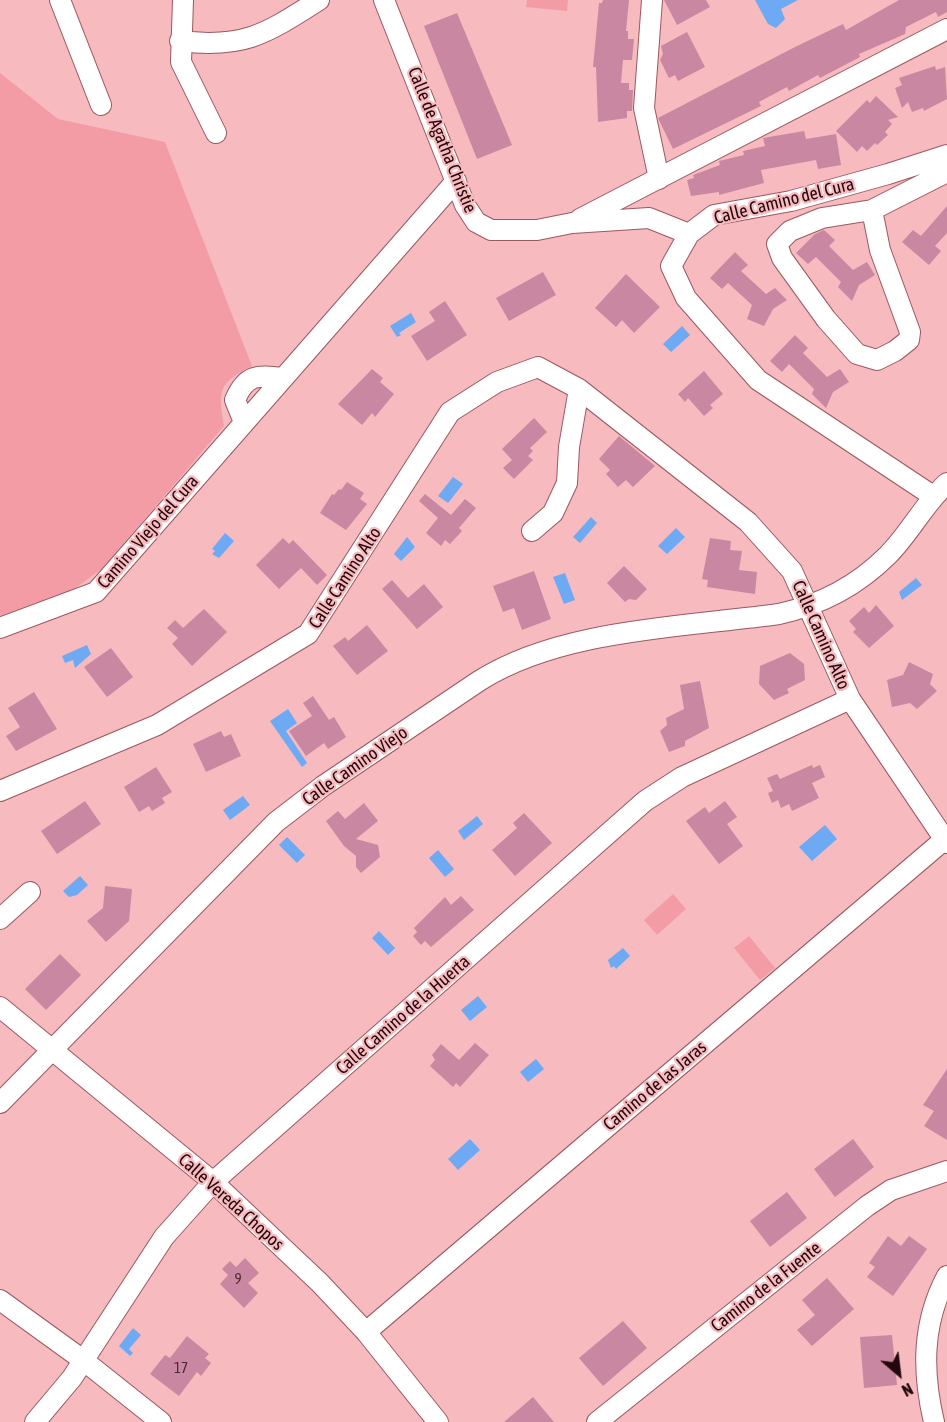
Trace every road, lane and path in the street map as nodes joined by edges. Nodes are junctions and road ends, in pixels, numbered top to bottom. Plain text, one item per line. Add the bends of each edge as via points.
1 (60, 0) edge
2 (183, 0) edge
3 (319, 0) edge
4 (384, 0) edge
5 (652, 0) edge
6 (947, 29) edge
7 (180, 41) junction
8 (101, 105) dead end
9 (216, 133) dead end
10 (947, 154) edge
11 (947, 172) edge
12 (658, 179) junction
13 (456, 181) junction
14 (872, 210) junction
15 (572, 223) junction
16 (689, 234) junction
17 (283, 378) junction
18 (579, 389) junction
19 (244, 422) junction
20 (940, 489) edge
21 (532, 531) dead end
22 (809, 607) junction
23 (0, 628) edge
24 (850, 699) junction
25 (0, 791) edge
26 (946, 842) edge
27 (30, 892) dead end
28 (0, 919) edge
29 (0, 1007) edge
30 (52, 1049) junction
31 (0, 1103) edge
32 (947, 1171) edge
33 (213, 1182) junction
34 (947, 1276) edge
35 (0, 1300) edge
36 (366, 1332) junction
37 (83, 1360) junction
38 (35, 1422) edge
39 (160, 1422) edge
40 (438, 1422) edge
41 (597, 1422) edge
42 (934, 1422) edge

1 - 8 street
2 - 7 street
3 - 7 street via 268,33 233,43
4 - 13 street, Calle de Agatha Christie
5 - 12 street via 644,108
6 - 12 street, Calle de Agatha Christie
7 - 9 street via 181,62
10 - 16 street, Calle Camino del Cura via 791,201 714,215
11 - 14 street
12 - 15 street, Calle de Agatha Christie
13 - 15 street, Calle de Agatha Christie via 476,222 492,230 537,230
13 - 17 street, Camino Viejo del Cura
14 - 14 street via 822,218 790,231 777,244 782,258 826,319 857,354 877,360 895,351 909,339 910,332 880,250
15 - 16 street, Calle de Agatha Christie via 649,218
16 - 20 street, Calle Camino del Cura via 671,266 681,288 758,380
17 - 19 street, Camino Viejo del Cura
17 - 19 street via 259,375 242,384 235,400
18 - 21 street via 567,483 553,513
18 - 22 street, Calle Camino Alto via 748,522 792,571
18 - 25 street, Calle Camino Alto via 538,367 497,382 450,412 308,634 157,725
19 - 23 street, Camino Viejo del Cura via 96,592
20 - 22 street, Calle Camino Viejo via 889,554 842,590
22 - 24 street, Calle Camino Alto
22 - 30 street, Calle Camino Viejo via 564,644 502,667 323,786 276,822
24 - 26 street, Calle Camino Alto
24 - 33 street, Calle Camino de la Huerta via 682,777 645,801
26 - 36 street, Camino de las Jaras
27 - 28 street
29 - 30 street, Calle Vereda Chopos
30 - 31 street, Calle Camino Viejo
30 - 33 street, Calle Vereda Chopos
32 - 41 street, Camino de la Fuente via 891,1190 867,1206
33 - 36 street, Calle Vereda Chopos
33 - 37 street, Calle Camino de la Huerta via 164,1237
34 - 42 street via 931,1312 925,1344 926,1380
35 - 37 street
36 - 40 street, Calle Vereda Chopos
37 - 38 street, Calle Camino de la Huerta
37 - 39 street

